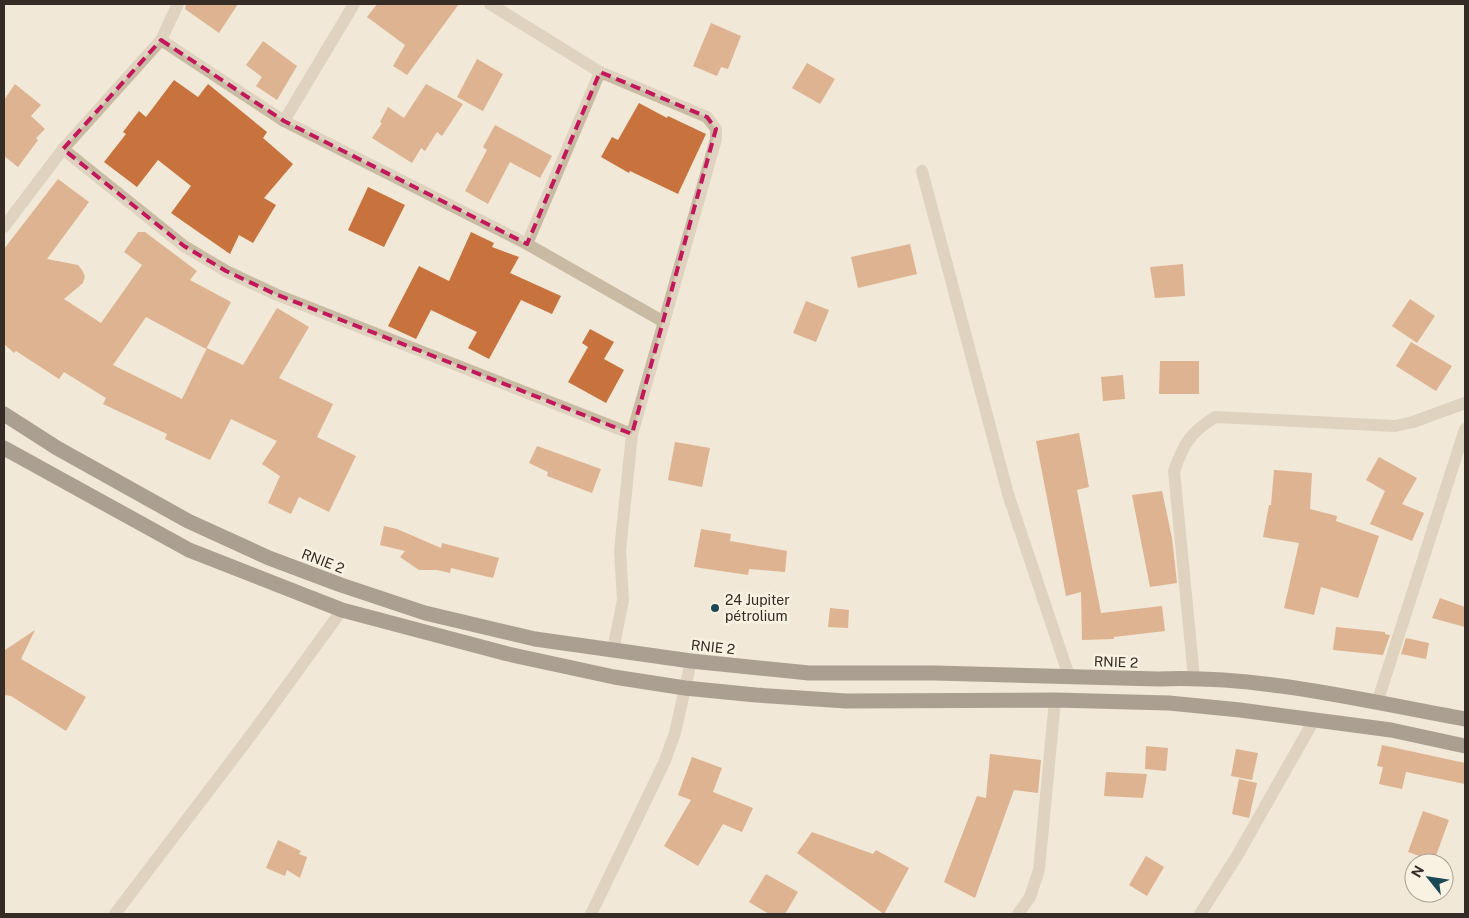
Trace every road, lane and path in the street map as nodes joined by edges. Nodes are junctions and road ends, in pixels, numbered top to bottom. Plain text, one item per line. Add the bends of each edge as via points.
1 (178, 4) edge
2 (354, 4) edge
3 (490, 4) edge
4 (161, 40) junction
5 (600, 72) junction
6 (284, 121) junction
7 (63, 149) junction
8 (922, 171) dead end
9 (4, 227) edge
10 (528, 244) junction
11 (664, 322) junction
12 (1465, 403) edge
13 (4, 414) edge
14 (1465, 429) edge
15 (632, 434) junction
16 (4, 448) edge
17 (342, 610) junction
18 (614, 650) junction
19 (691, 661) junction
20 (1069, 676) junction
21 (1194, 678) junction
22 (685, 688) junction
23 (1055, 700) junction
24 (1377, 703) junction
25 (1465, 719) edge
26 (1314, 720) junction
27 (1465, 746) edge
28 (115, 914) edge
29 (591, 914) edge
30 (1018, 914) edge
31 (1200, 914) edge

1 - 4 street
2 - 6 street
3 - 5 street
4 - 6 street
4 - 7 street
5 - 10 street
5 - 11 street via 707,117 716,129 716,139
6 - 10 street
7 - 9 street
7 - 15 street via 184,246 226,271 275,294
8 - 20 street via 1008,494
10 - 11 street
11 - 15 street
12 - 21 street via 1395,426 1215,417 1196,429 1181,452 1174,471
13 - 18 highway, RNIE 2 / RNIE 2 via 57,448 188,521 269,558 425,613 535,639
14 - 24 street
15 - 18 street via 620,551 623,600
16 - 17 highway via 189,550
17 - 22 highway via 508,654 614,677
17 - 28 street
18 - 19 highway, RNIE 2 / RNIE 2
19 - 20 highway, RNIE 2 / RNIE 2 via 809,673
19 - 22 street
20 - 21 highway, RNIE 2 / RNIE 2
21 - 24 highway, RNIE 2 / RNIE 2 via 1290,687
22 - 23 highway via 846,701
22 - 29 street via 675,733 664,763
23 - 26 highway via 1169,703
23 - 30 street via 1039,870 1030,897
24 - 25 highway, RNIE 2 / RNIE 2
26 - 27 highway via 1391,730
26 - 31 street via 1237,856

